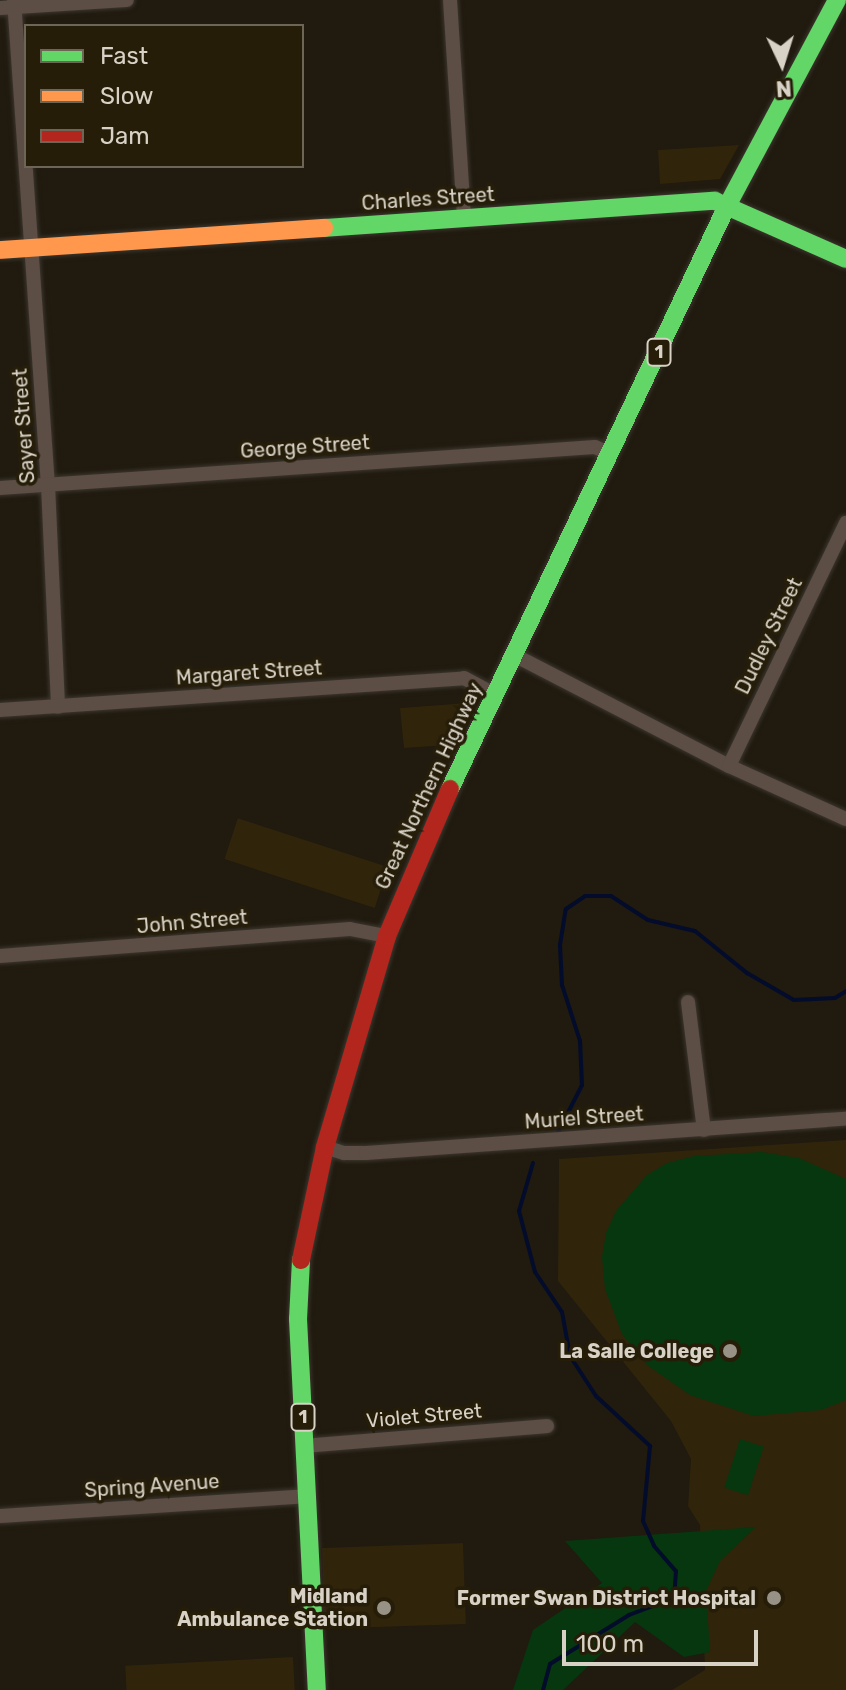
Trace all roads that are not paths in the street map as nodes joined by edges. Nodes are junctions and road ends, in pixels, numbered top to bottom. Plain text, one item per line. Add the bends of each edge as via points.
1 (127, 0) edge
2 (450, 0) edge
3 (833, 4) edge
4 (9, 5) edge
5 (727, 206) junction
6 (464, 219) junction
7 (31, 248) junction
8 (0, 250) edge
9 (846, 259) edge
10 (611, 454) junction
11 (48, 485) junction
12 (0, 488) edge
13 (846, 523) edge
14 (840, 549) edge
15 (514, 655) junction
16 (496, 695) junction
17 (58, 707) junction
18 (0, 710) edge
19 (729, 766) junction
20 (846, 819) edge
21 (387, 936) junction
22 (0, 956) edge
23 (688, 1002) dead end
24 (846, 1119) edge
25 (704, 1130) junction
26 (325, 1147) junction
27 (547, 1426) dead end
28 (304, 1446) junction
29 (306, 1496) junction
30 (0, 1516) edge
31 (317, 1690) edge

1 - 4 street
2 - 6 street
3 - 5 main road, Great Northern Highway / 1
4 - 7 street, Sayer Street
5 - 6 main road, Charles Street via 715,201
5 - 9 main road, Charles Street
5 - 10 main road, Great Northern Highway / 1
6 - 7 main road, Charles Street
7 - 8 main road, Charles Street
7 - 11 street, Sayer Street
10 - 11 street, George Street via 595,447
10 - 15 main road, Great Northern Highway / 1
11 - 12 street, George Street
11 - 17 street, Sayer Street
13 - 14 street, Dudley Street
14 - 19 street, Dudley Street
15 - 16 main road, Great Northern Highway / 1
15 - 19 street
16 - 17 street, Margaret Street via 464,678
16 - 21 main road, Great Northern Highway / 1 via 406,881
17 - 18 street, Margaret Street
19 - 20 street
21 - 22 street, John Street via 350,929
21 - 26 main road, Great Northern Highway / 1
23 - 25 street
24 - 25 street, Muriel Street
25 - 26 street, Muriel Street via 366,1153
26 - 28 main road, Great Northern Highway / 1 via 301,1260
27 - 28 street, Violet Street
28 - 29 main road, Great Northern Highway / 1
29 - 30 street, Spring Avenue
29 - 31 main road, Great Northern Highway / 1

